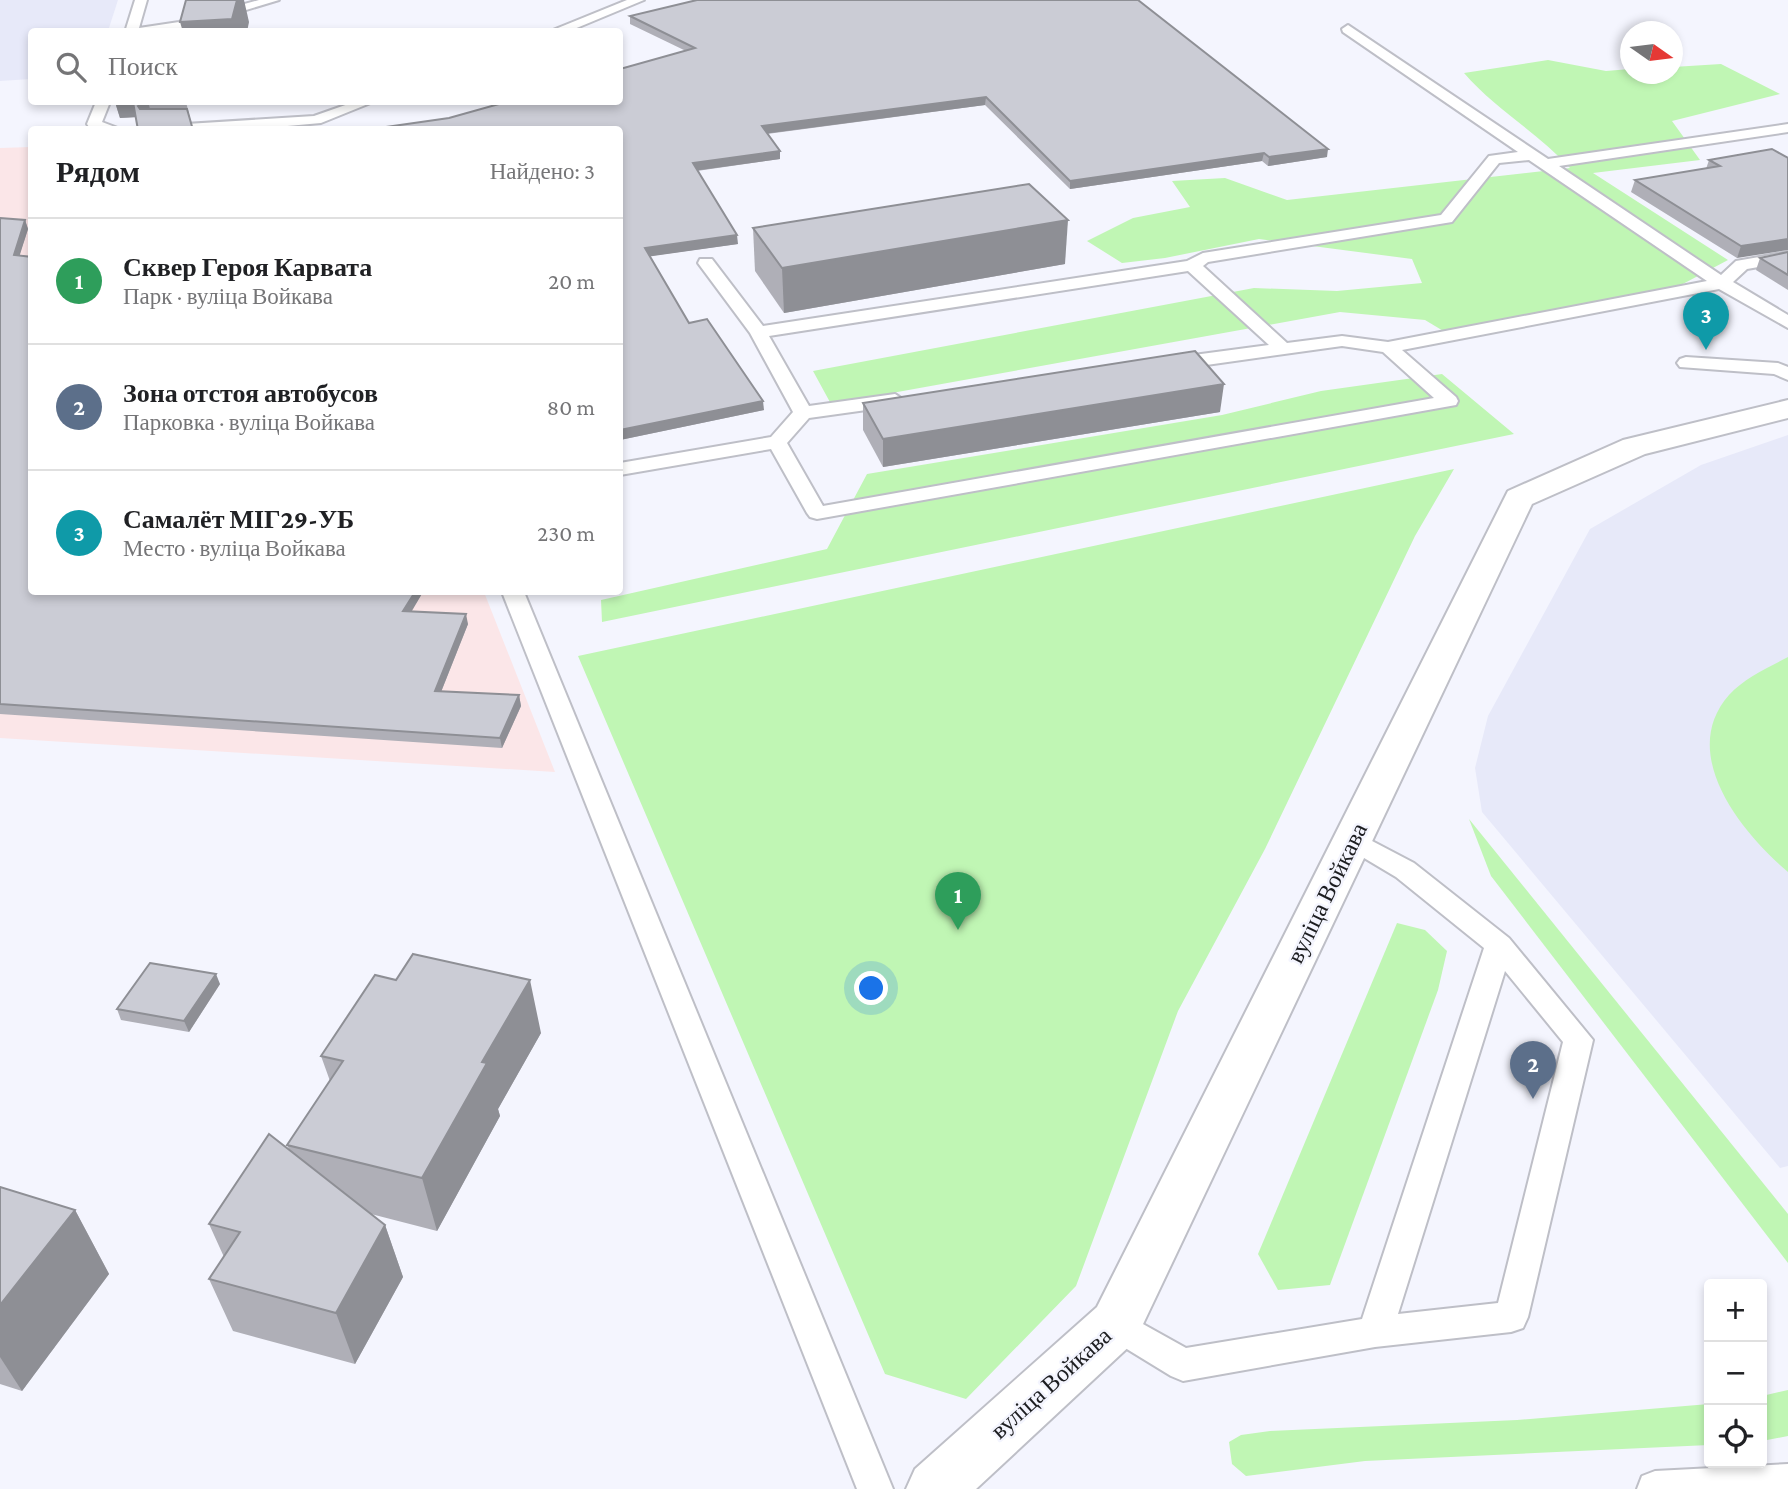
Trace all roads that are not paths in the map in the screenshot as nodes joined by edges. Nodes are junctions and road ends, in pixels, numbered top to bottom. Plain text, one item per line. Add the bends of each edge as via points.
1 (141, 0) edge
2 (273, 0) edge
3 (638, 0) edge
4 (132, 28) edge
5 (165, 28) edge
6 (564, 28) edge
7 (1348, 29) dead end
8 (102, 105) edge
9 (358, 105) edge
10 (101, 126) edge
11 (266, 126) edge
12 (1788, 128) edge
13 (1538, 160) junction
14 (1788, 257) edge
15 (705, 263) dead end
16 (1192, 265) junction
17 (1722, 283) junction
18 (1788, 323) edge
19 (758, 332) junction
20 (1388, 347) junction
21 (1283, 349) junction
22 (1686, 363) dead end
23 (1160, 365) edge
24 (1788, 373) edge
25 (913, 398) edge
26 (1788, 409) edge
27 (803, 413) junction
28 (777, 442) junction
29 (623, 468) edge
30 (514, 595) edge
31 (1353, 840) junction
32 (1499, 945) junction
33 (1116, 1324) junction
34 (1375, 1332) junction
35 (1788, 1482) edge
36 (875, 1489) edge
37 (935, 1489) edge
38 (1656, 1489) edge

1 - 4 lane
2 - 5 lane
3 - 6 lane
7 - 13 lane
8 - 10 lane via 94,124
9 - 11 lane via 316,120
12 - 13 lane
13 - 16 lane via 1494,159 1446,219 1203,258
13 - 17 lane
14 - 17 lane via 1742,265
15 - 19 lane
16 - 19 lane
16 - 21 lane
17 - 18 lane
17 - 20 lane
19 - 27 lane
20 - 21 lane via 1342,341
20 - 28 lane via 1449,401 817,513
21 - 23 lane
22 - 24 lane
25 - 27 lane
26 - 31 main road, вуліца Войкава via 1634,447 1519,498
27 - 28 lane
28 - 29 lane
30 - 36 lane
31 - 32 lane via 1405,870
31 - 33 main road, вуліца Войкава
32 - 34 lane
32 - 34 lane via 1578,1040 1511,1317
33 - 34 lane via 1183,1364
33 - 37 main road, вуліца Войкава
35 - 38 lane

